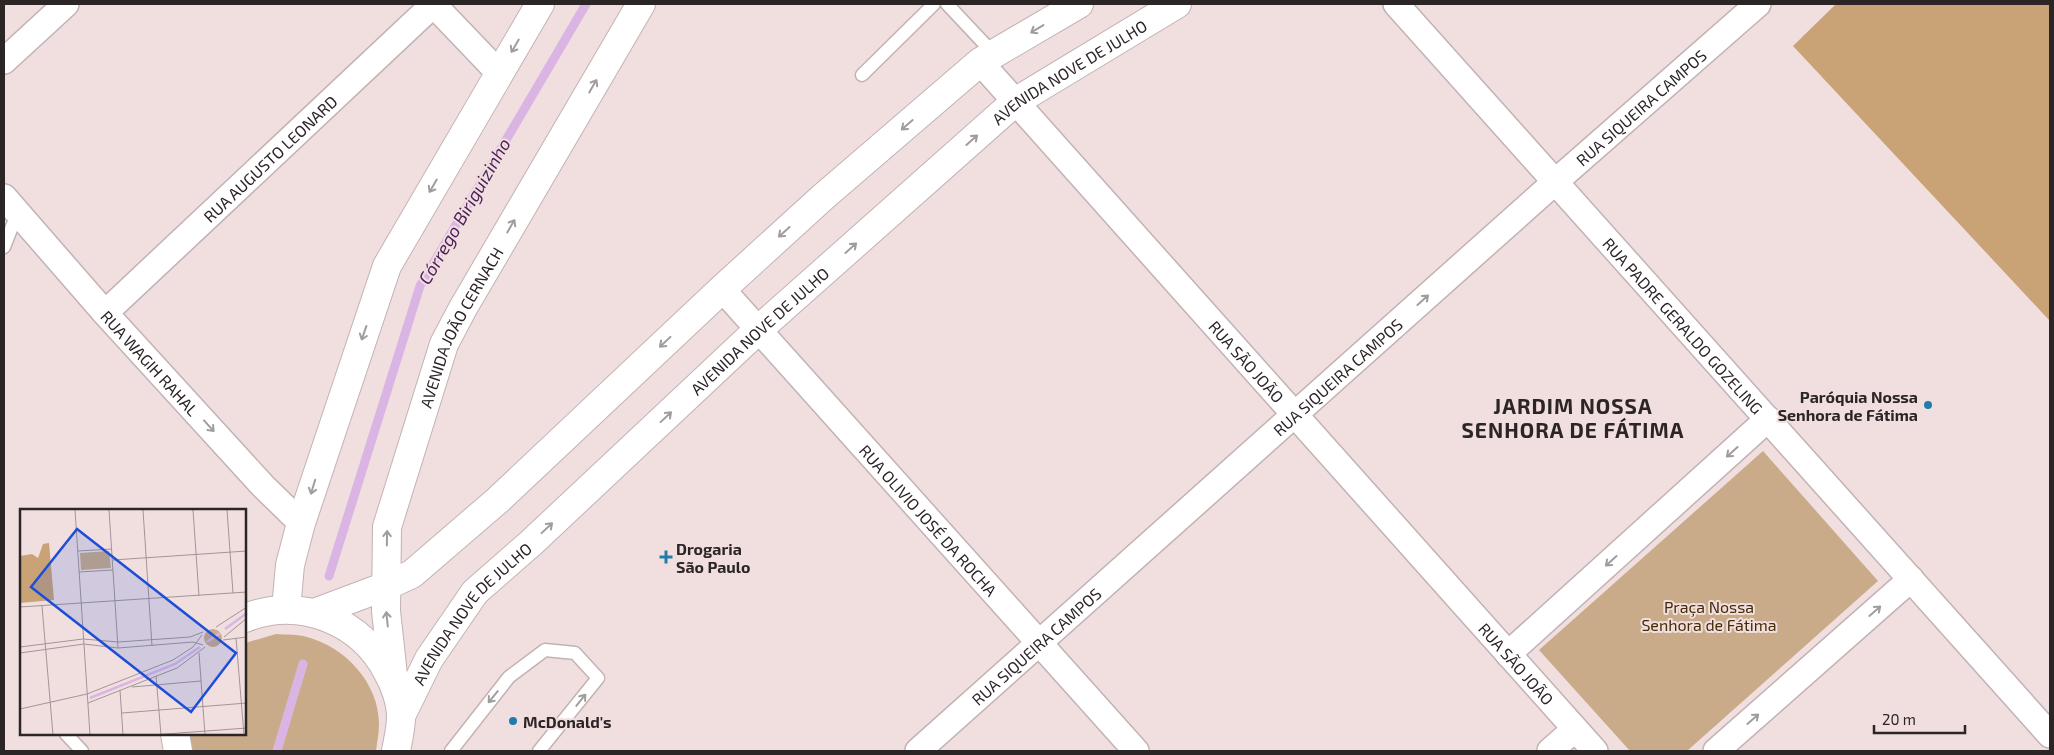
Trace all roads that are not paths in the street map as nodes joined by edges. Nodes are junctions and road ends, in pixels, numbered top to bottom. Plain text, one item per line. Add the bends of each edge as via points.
1 (66, 4) edge
2 (433, 4) edge
3 (540, 4) edge
4 (641, 4) edge
5 (934, 4) edge
6 (947, 4) edge
7 (1078, 4) edge
8 (1177, 4) edge
9 (1396, 4) edge
10 (1758, 4) edge
11 (987, 58) junction
12 (4, 61) edge
13 (500, 73) junction
14 (862, 75) dead end
15 (1016, 102) junction
16 (1555, 182) junction
17 (10, 206) edge
18 (4, 248) edge
19 (722, 289) junction
20 (105, 313) junction
21 (758, 330) junction
22 (1295, 414) junction
23 (1768, 420) junction
24 (302, 523) junction
25 (1911, 579) junction
26 (386, 586) junction
27 (260, 611) edge
28 (314, 613) junction
29 (1039, 643) junction
30 (1508, 654) junction
31 (394, 684) junction
32 (401, 716) junction
33 (1575, 729) junction
34 (67, 735) edge
35 (175, 735) edge
36 (2050, 736) edge
37 (82, 751) edge
38 (178, 751) edge
39 (396, 751) edge
40 (451, 751) edge
41 (539, 751) edge
42 (918, 751) edge
43 (1136, 751) edge
44 (1550, 751) edge
45 (1595, 751) edge
46 (1716, 751) edge

1 - 12 street
2 - 13 street
2 - 20 street, RUA AUGUSTO LEONARD
3 -> 13 main road
26 -> 4 main road, AVENIDA JOÃO CERNACH via 387,527 444,344
5 - 14 lane
6 - 11 lane
7 -> 11 main road
8 - 15 main road, AVENIDA NOVE DE JULHO
9 - 16 street, RUA PADRE GERALDO GOZELING
10 - 16 street, RUA SIQUEIRA CAMPOS
11 - 15 street, RUA SÃO JOÃO
11 -> 19 main road via 823,197
13 -> 24 main road via 387,266
21 -> 15 main road, AVENIDA NOVE DE JULHO
15 - 22 street, RUA SÃO JOÃO
22 -> 16 street, RUA SIQUEIRA CAMPOS
16 - 23 street, RUA PADRE GERALDO GOZELING
17 - 18 lane
17 - 20 street, RUA WAGIH RAHAL
19 - 21 street, RUA OLIVIO JOSÉ DA ROCHA
19 -> 26 main road via 498,500 412,574
20 -> 24 street, RUA WAGIH RAHAL via 263,486
21 - 29 street, RUA OLIVIO JOSÉ DA ROCHA
32 -> 21 main road, AVENIDA NOVE DE JULHO via 428,660 475,592 531,544
22 - 29 street, RUA SIQUEIRA CAMPOS
22 - 30 street, RUA SÃO JOÃO
23 - 25 street, RUA PADRE GERALDO GOZELING
23 -> 30 street
24 - 27 main road via 290,565
25 - 36 street, RUA PADRE GERALDO GOZELING
46 -> 25 street
26 - 28 main road
31 -> 26 main road, AVENIDA JOÃO CERNACH
27 - 28 main road
28 - 31 main road via 340,622 363,638 381,660
29 - 42 street, RUA SIQUEIRA CAMPOS
29 - 43 street, RUA OLIVIO JOSÉ DA ROCHA
30 - 33 street, RUA SÃO JOÃO
31 - 32 main road
32 - 39 main road
33 - 44 street
33 - 45 street, RUA SÃO JOÃO
34 - 37 lane
35 - 38 main road
41 -> 40 lane via 598,678 575,654 545,650 509,677

